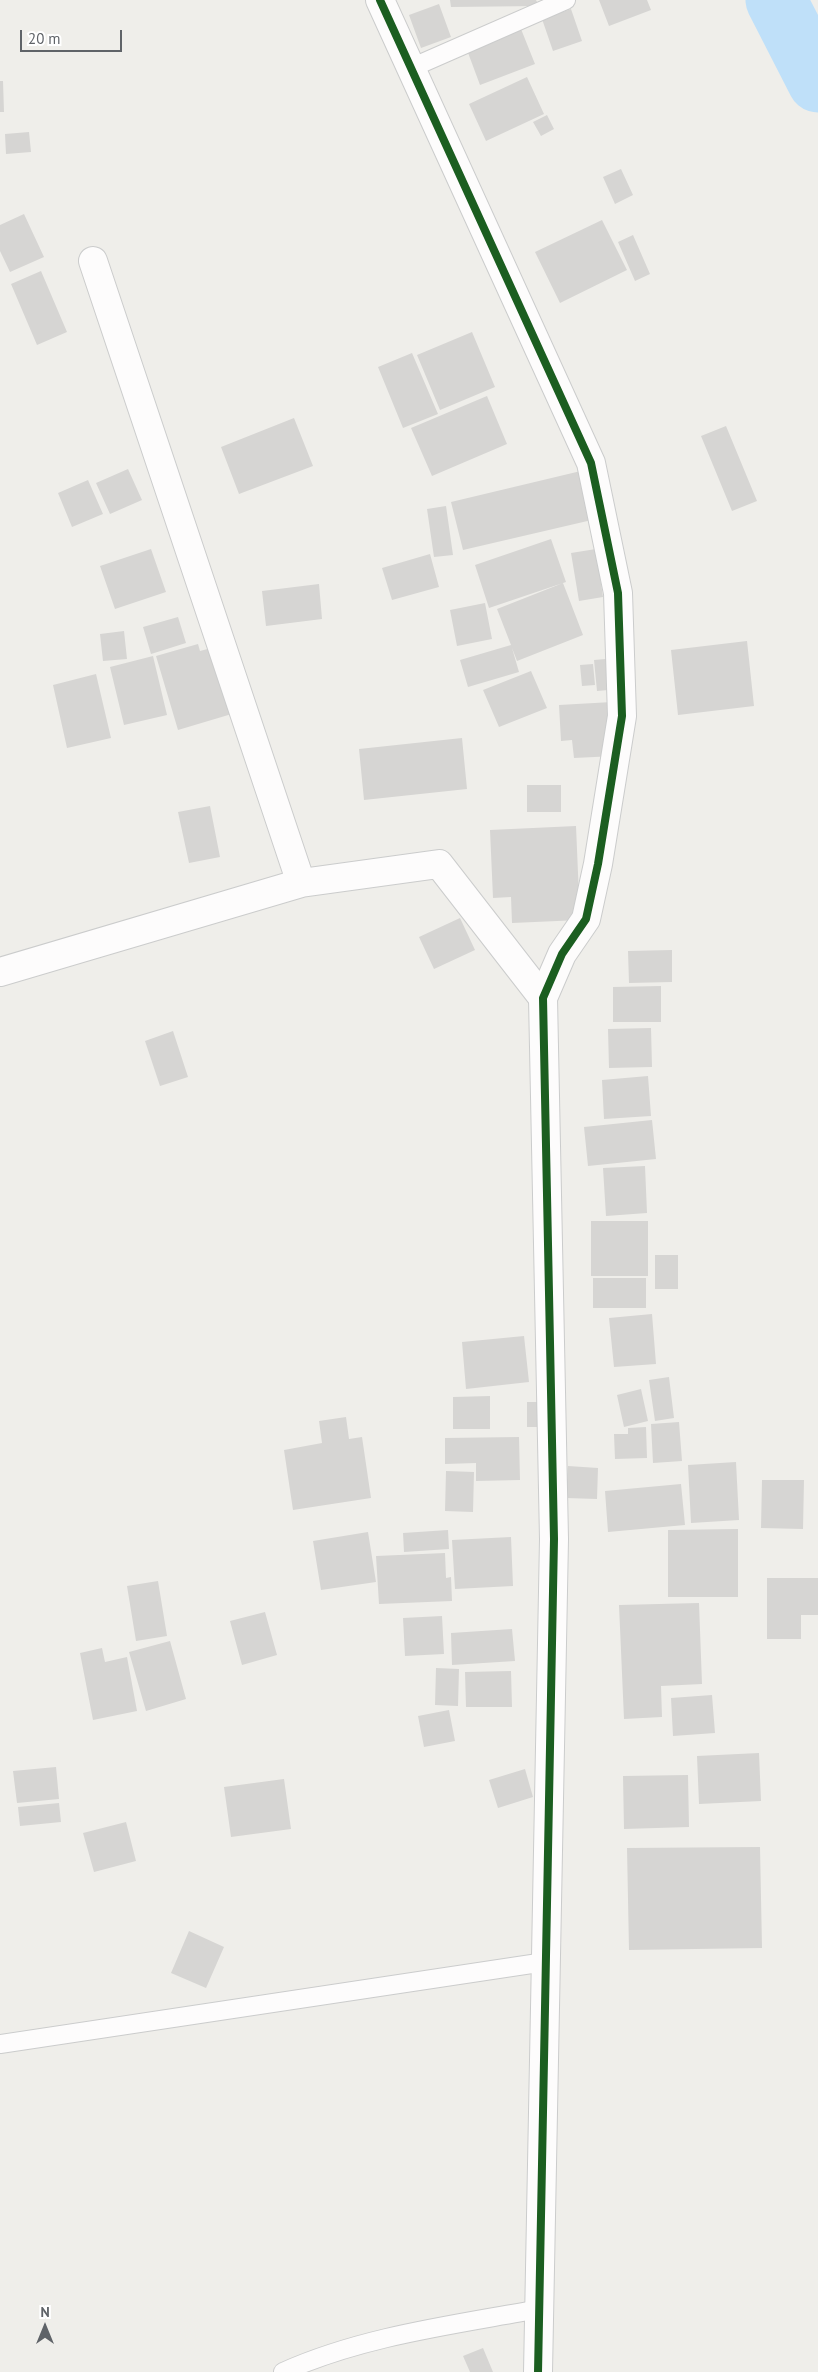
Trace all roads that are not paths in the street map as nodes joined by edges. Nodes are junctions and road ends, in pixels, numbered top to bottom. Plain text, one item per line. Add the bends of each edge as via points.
1 (380, 0) edge
2 (566, 0) edge
3 (411, 68) junction
4 (93, 261) dead end
5 (301, 883) junction
6 (0, 972) edge
7 (543, 998) junction
8 (545, 1962) junction
9 (0, 2044) edge
10 (539, 2308) junction
11 (283, 2372) edge
12 (538, 2372) edge

1 - 3 street
2 - 3 lane
3 - 7 street via 591,463 618,594 622,716 598,864 586,919 562,954
4 - 5 street
5 - 6 street
5 - 7 street via 439,864
7 - 8 street via 554,1539
8 - 9 lane
8 - 10 street
10 - 11 lane via 366,2342
10 - 12 street

